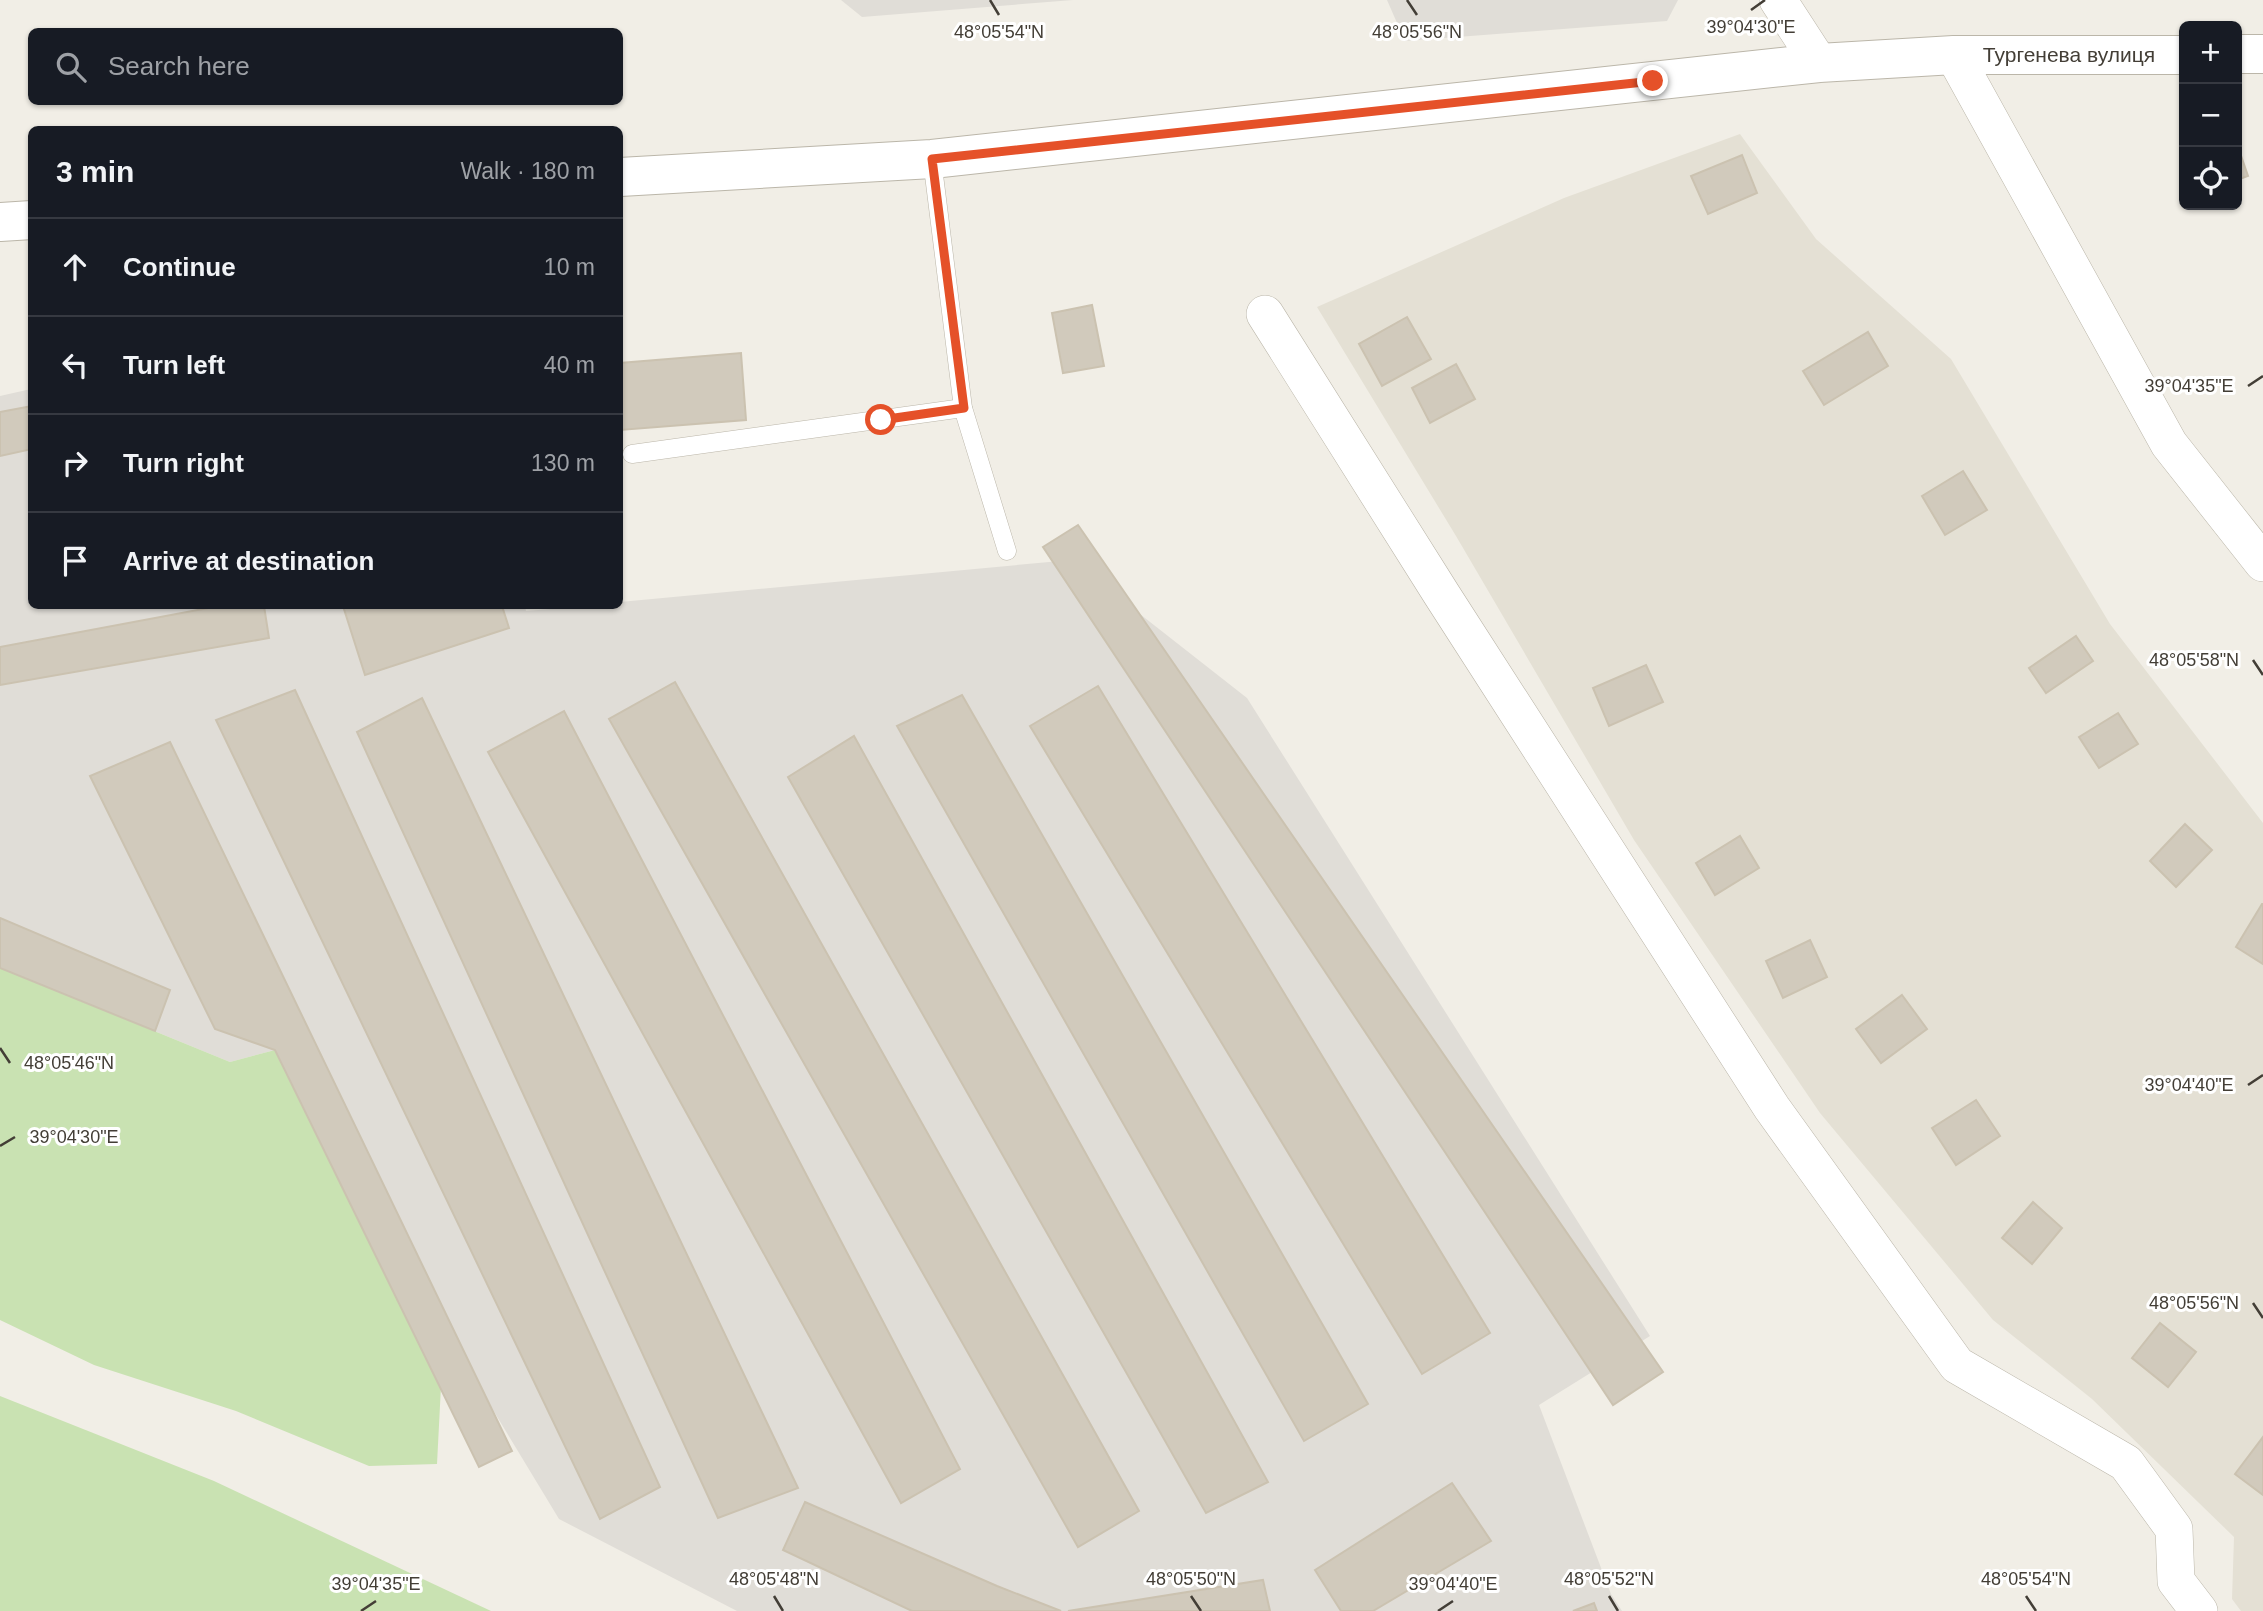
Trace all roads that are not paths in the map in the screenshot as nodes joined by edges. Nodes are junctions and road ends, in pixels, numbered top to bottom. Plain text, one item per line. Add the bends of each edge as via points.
1 (1778, 0) edge
2 (2242, 54) edge
3 (2263, 54) edge
4 (1954, 55) junction
5 (2179, 55) edge
6 (1819, 63) junction
7 (932, 159) junction
8 (623, 177) edge
9 (28, 220) edge
10 (0, 222) edge
11 (1265, 314) dead end
12 (964, 408) junction
13 (632, 454) dead end
14 (1007, 551) dead end
15 (2263, 563) edge
16 (2199, 1611) edge

1 - 6 street
2 - 3 street
4 - 5 street, Тургенева вулиця
4 - 6 street, Тургенева вулиця
4 - 15 street via 2169,444
6 - 7 street, Тургенева вулиця
7 - 8 street, Тургенева вулиця
7 - 12 lane
9 - 10 street
11 - 16 street via 1772,1108 1836,1197 1957,1365 2126,1463 2174,1529 2176,1581
12 - 13 lane
12 - 14 lane

